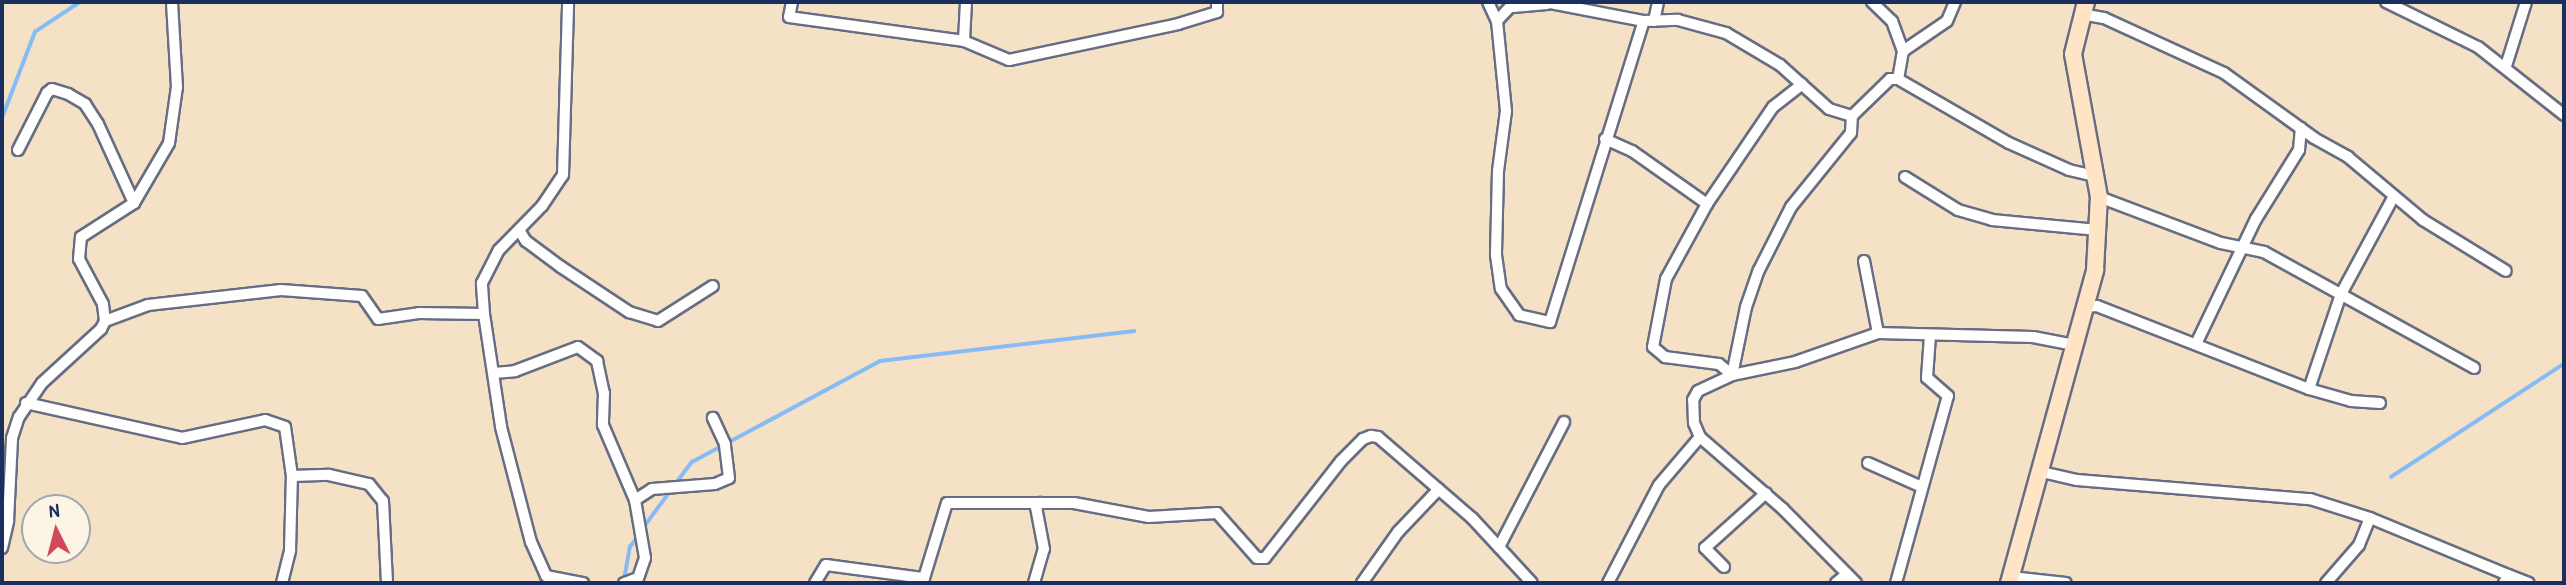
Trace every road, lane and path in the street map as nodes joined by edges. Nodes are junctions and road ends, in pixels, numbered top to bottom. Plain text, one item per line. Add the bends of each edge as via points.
1 (172, 2) edge
2 (568, 2) edge
3 (792, 2) edge
4 (966, 2) edge
5 (1217, 2) edge
6 (1488, 2) edge
7 (1658, 2) edge
8 (1872, 2) edge
9 (1955, 2) edge
10 (2386, 2) edge
11 (2526, 2) edge
12 (1546, 3) edge
13 (2083, 8) edge
14 (1497, 20) junction
15 (1649, 21) junction
16 (964, 41) junction
17 (1903, 51) junction
18 (2506, 66) junction
19 (1898, 79) junction
20 (1802, 84) junction
21 (2564, 115) edge
22 (1852, 116) junction
23 (2301, 128) junction
24 (1605, 139) junction
25 (18, 150) dead end
26 (2096, 176) junction
27 (1905, 177) dead end
28 (2394, 195) junction
29 (2099, 197) junction
30 (134, 203) junction
31 (1707, 204) junction
32 (519, 230) junction
33 (2098, 230) junction
34 (2241, 247) junction
35 (1864, 261) dead end
36 (2506, 271) dead end
37 (713, 286) dead end
38 (2341, 294) junction
39 (2085, 307) junction
40 (484, 314) junction
41 (104, 321) junction
42 (1878, 333) junction
43 (1930, 335) junction
44 (2196, 344) junction
45 (2074, 345) junction
46 (2474, 368) dead end
47 (494, 373) junction
48 (1732, 375) junction
49 (2309, 389) junction
50 (26, 403) junction
51 (2379, 403) dead end
52 (713, 418) dead end
53 (1563, 422) dead end
54 (1700, 437) junction
55 (1868, 463) dead end
56 (2042, 472) junction
57 (292, 476) junction
58 (1922, 486) junction
59 (1439, 489) junction
60 (1766, 493) junction
61 (635, 500) junction
62 (6, 502) edge
63 (1040, 503) junction
64 (2370, 518) junction
65 (1499, 547) junction
66 (2, 548) edge
67 (1724, 567) dead end
68 (1847, 574) junction
69 (2506, 579) edge
70 (2010, 580) edge
71 (1526, 582) edge
72 (282, 583) edge
73 (387, 583) edge
74 (583, 583) edge
75 (624, 583) edge
76 (814, 583) edge
77 (1034, 583) edge
78 (1362, 583) edge
79 (1608, 583) edge
80 (1836, 583) edge
81 (1856, 583) edge
82 (1896, 583) edge
83 (2066, 583) edge
84 (2326, 583) edge
85 (2529, 583) edge

1 - 30 street via 177,88 169,142
2 - 32 street via 563,175
3 - 16 street via 789,17
4 - 16 street
5 - 16 street via 1217,12 1178,24 1009,60
6 - 14 street
7 - 15 street
8 - 17 street via 1892,20
9 - 17 street via 1947,22
10 - 18 street via 2461,37
11 - 18 street
12 - 14 street via 1510,8
12 - 15 street
13 - 23 street via 2224,73
13 - 26 street via 2073,54 2075,83
14 - 24 street via 1506,111 1498,171 1496,255 1502,289 1519,316 1550,322 1576,251 1581,214
15 - 20 street via 1678,20 1726,33 1762,52
15 - 24 street
17 - 19 street
18 - 21 street
19 - 22 street via 1891,79
19 - 26 street via 2009,144 2069,170
20 - 22 street via 1829,109
20 - 31 street via 1773,107
22 - 48 street via 1851,133 1791,207 1759,270
23 - 28 street
23 - 34 street via 2299,150
24 - 31 street via 1632,151
25 - 30 street via 47,93 52,89 68,94 85,104 98,124
26 - 29 street
27 - 33 street via 1958,210 1992,220
28 - 36 street via 2432,226
28 - 38 street
29 - 33 street
29 - 34 street
30 - 41 street via 81,237 81,267 103,304
31 - 48 street via 1667,279 1653,347 1665,357 1719,363
32 - 37 street via 526,241 629,312 658,321
32 - 40 street via 499,250 482,283
33 - 39 street via 2095,270
34 - 38 street via 2264,252
34 - 44 street
35 - 42 street
38 - 46 street
38 - 49 street
39 - 44 street via 2097,306
39 - 45 street
40 - 41 street via 419,313 378,319 362,296 281,290 148,305
40 - 47 street
41 - 50 street via 102,329
42 - 43 street
42 - 48 street via 1796,362
43 - 45 street via 2033,337
43 - 58 street via 1927,378 1948,396
44 - 49 street
45 - 56 street
47 - 61 street via 515,371 578,347 597,361 604,393 603,425
47 - 74 street via 512,477 546,576
48 - 54 street via 1698,391 1693,400
49 - 51 street via 2351,401
50 - 57 street via 182,438 265,420 285,427
50 - 62 street via 12,438
52 - 61 street via 725,444 729,478 715,484 652,489
53 - 65 street
54 - 60 street
54 - 79 street via 1659,485
55 - 58 street
56 - 64 street via 2077,480 2310,499
56 - 70 street
57 - 72 street via 290,550
57 - 73 street via 329,475 369,484 383,501
58 - 82 street
59 - 63 street via 1378,437 1363,439 1265,558 1257,558 1217,513 1149,517 1074,503
59 - 65 street
59 - 78 street via 1398,532
60 - 67 street via 1705,548
60 - 68 street
61 - 75 street via 645,558 638,578
62 - 66 street
63 - 76 street via 947,502 924,578 826,565
63 - 77 street via 1036,507 1044,549
64 - 69 street
64 - 84 street via 2358,545
65 - 71 street
68 - 80 street
68 - 81 street
69 - 85 street
70 - 83 street

